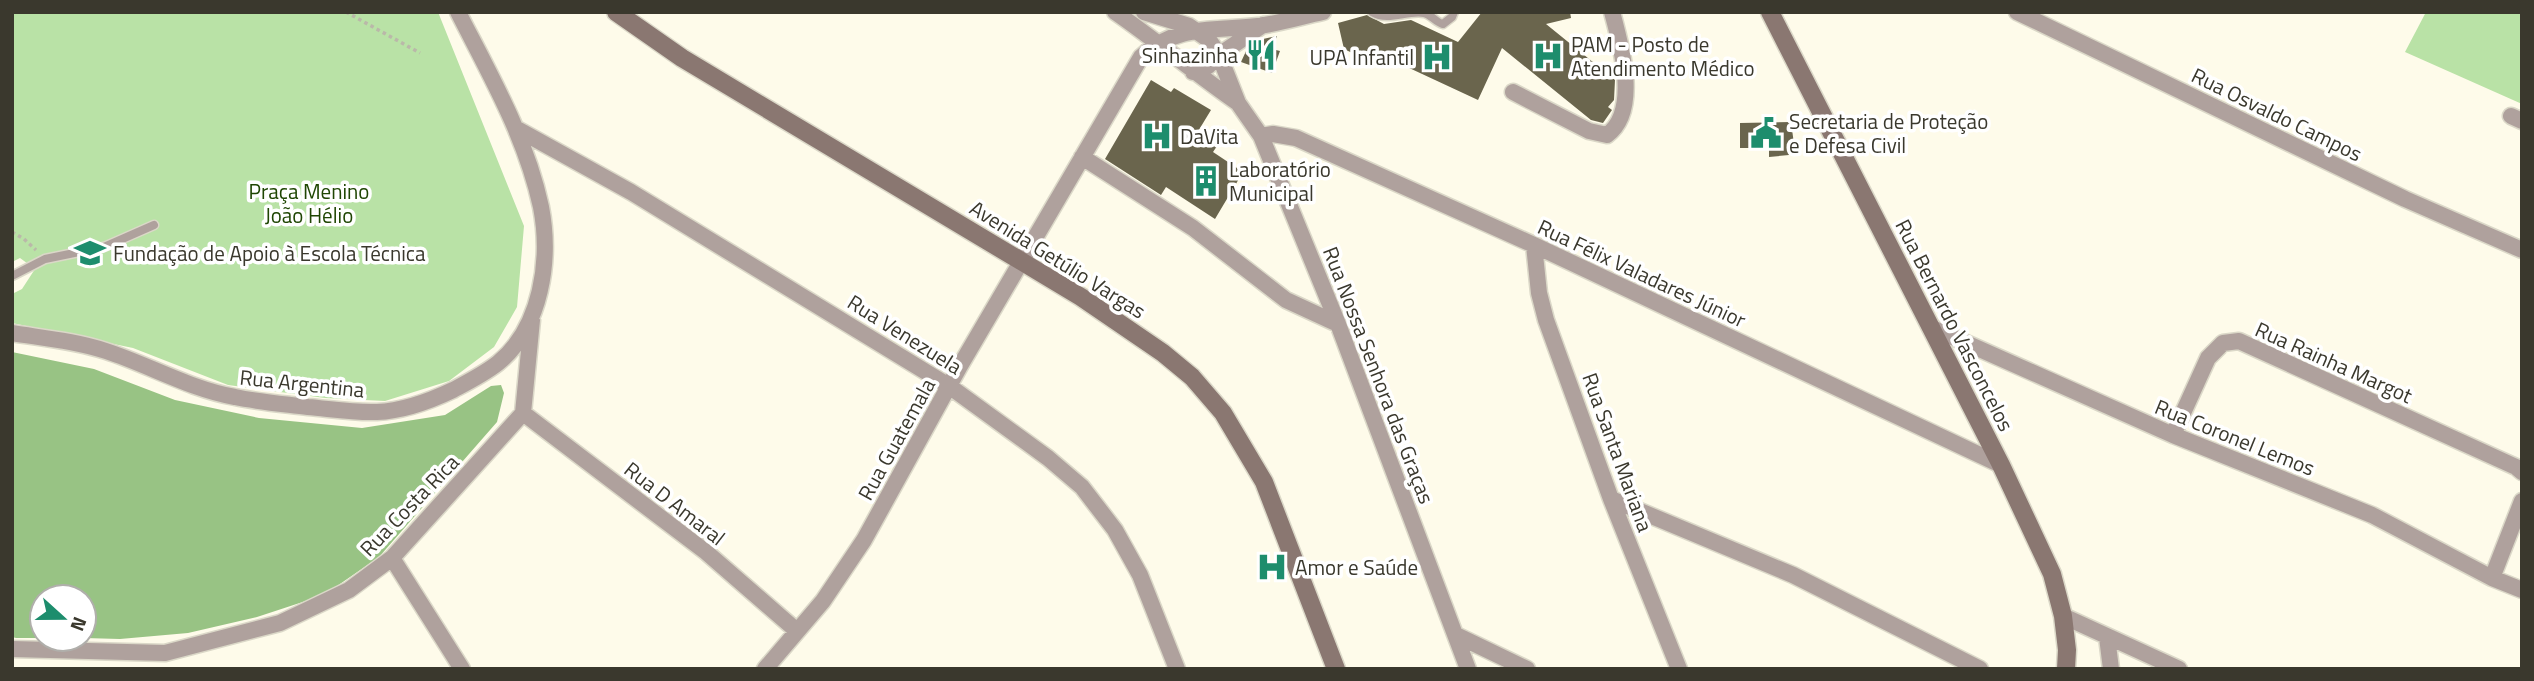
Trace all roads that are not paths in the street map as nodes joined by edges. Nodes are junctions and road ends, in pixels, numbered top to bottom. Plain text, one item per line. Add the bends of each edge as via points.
1 (458, 12) edge
2 (616, 12) edge
3 (1115, 12) edge
4 (1144, 12) edge
5 (1323, 12) edge
6 (1373, 12) edge
7 (1454, 12) edge
8 (1612, 12) edge
9 (1770, 12) edge
10 (2017, 12) edge
11 (1262, 25) junction
12 (1198, 31) junction
13 (1159, 42) junction
14 (1219, 55) junction
15 (1181, 59) junction
16 (1193, 72) junction
17 (1513, 92) dead end
18 (1238, 103) junction
19 (517, 129) junction
20 (1261, 136) junction
21 (1082, 157) junction
22 (154, 225) dead end
23 (1534, 245) junction
24 (2522, 250) edge
25 (1022, 261) junction
26 (12, 276) edge
27 (532, 317) junction
28 (1338, 324) junction
29 (1930, 327) junction
30 (12, 333) edge
31 (950, 386) junction
32 (523, 413) junction
33 (2173, 435) junction
34 (2001, 465) junction
35 (2522, 472) edge
36 (1611, 499) junction
37 (2522, 500) edge
38 (392, 558) junction
39 (2492, 578) junction
40 (2522, 590) edge
41 (2063, 616) junction
42 (797, 631) junction
43 (1456, 635) junction
44 (2107, 637) junction
45 (12, 649) edge
46 (166, 661) edge
47 (463, 669) edge
48 (765, 669) edge
49 (1177, 669) edge
50 (1336, 669) edge
51 (1468, 669) edge
52 (1527, 669) edge
53 (1679, 669) edge
54 (1980, 669) edge
55 (2066, 669) edge
56 (2111, 669) edge
57 (2179, 669) edge

1 - 19 street, Rua Argentina
2 - 25 main road, Avenida Getúlio Vargas via 682,58
3 - 13 street, Rua Nossa Senhora das Graças
4 - 12 street
5 - 11 street
6 - 7 lane via 1388,17 1422,13 1443,24
8 - 17 street via 1626,97 1615,129 1607,135 1589,131
9 - 29 main road, Rua Bernardo Vasconcelos
10 - 24 street, Rua Osvaldo Campos via 2405,199
11 - 12 street
11 - 14 street
12 - 13 street
12 - 14 street, Rua Nossa Senhora das Graças
12 - 15 street
13 - 15 street, Rua Nossa Senhora das Graças
13 - 21 street, Rua Guatemala via 1142,57
14 - 16 street
14 - 18 street, Rua Nossa Senhora das Graças
15 - 16 street, Rua Nossa Senhora das Graças
16 - 18 street, Rua Nossa Senhora das Graças
18 - 20 street, Rua Nossa Senhora das Graças
19 - 27 street, Rua Argentina via 541,209 544,245
19 - 31 street, Rua Venezuela via 660,209
20 - 23 street, Rua Félix Valadares Júnior via 1296,138
20 - 28 street, Rua Nossa Senhora das Graças
21 - 25 street, Rua Guatemala
21 - 28 street via 1193,228 1286,300
22 - 26 lane via 104,247 45,259
23 - 34 street, Rua Félix Valadares Júnior
23 - 36 street, Rua Santa Mariana via 1546,320
25 - 31 street, Rua Guatemala
25 - 50 main road, Avenida Getúlio Vargas via 1163,353 1223,413 1264,482
27 - 30 street, Rua Argentina via 513,348 474,379 440,396 379,412 231,397 105,350
27 - 32 street
28 - 43 street, Rua Nossa Senhora das Graças
29 - 33 street, Rua Coronel Lemos
29 - 34 main road, Rua Bernardo Vasconcelos
31 - 42 street, Rua Guatemala via 857,551
31 - 49 street, Rua Venezuela via 1048,458 1101,509 1140,575
32 - 38 street, Rua Costa Rica
32 - 42 street, Rua D Amaral via 706,552
33 - 35 street, Rua Rainha Margot via 2208,358 2224,343 2238,341
33 - 39 street, Rua Coronel Lemos via 2372,515
34 - 41 main road, Rua Bernardo Vasconcelos via 2052,574
36 - 53 street, Rua Santa Mariana
36 - 54 street via 1793,575
37 - 39 street
38 - 46 street, Rua Costa Rica via 349,590 280,623
38 - 47 street
39 - 40 street, Rua Coronel Lemos
41 - 44 street
41 - 55 main road, Rua Bernardo Vasconcelos
42 - 48 street, Rua Guatemala
43 - 51 street, Rua Nossa Senhora das Graças
43 - 52 street
44 - 56 street
44 - 57 street
45 - 46 street, Rua Costa Rica

